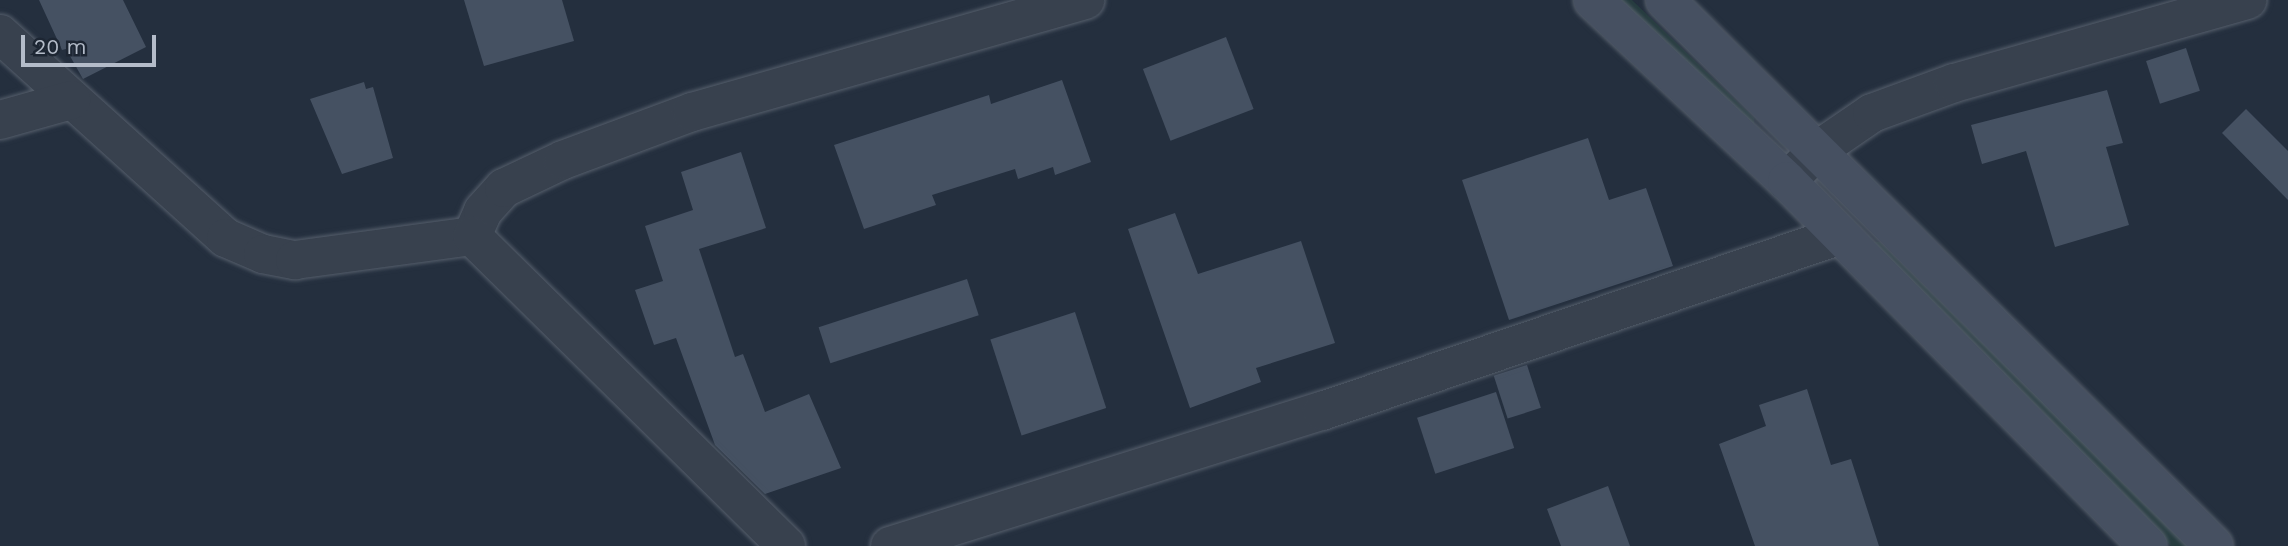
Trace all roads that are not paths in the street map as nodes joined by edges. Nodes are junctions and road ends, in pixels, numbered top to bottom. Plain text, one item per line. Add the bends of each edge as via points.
1 (1085, 0) edge
2 (1593, 0) edge
3 (1665, 0) edge
4 (2247, 0) edge
5 (0, 34) edge
6 (71, 100) junction
7 (0, 120) edge
8 (1818, 150) junction
9 (1787, 181) junction
10 (472, 236) junction
11 (1838, 236) junction
12 (786, 546) edge
13 (890, 546) edge
14 (2148, 546) edge
15 (2214, 546) edge

1 - 10 street via 692,112 563,160 504,187 483,211
2 - 9 main road
3 - 8 main road
4 - 8 street via 1954,83 1872,113
5 - 6 street
6 - 7 street
6 - 10 street via 226,238 263,254 295,260
8 - 9 street
8 - 15 main road
9 - 11 main road
10 - 12 street
11 - 13 street via 1322,411
11 - 14 main road

